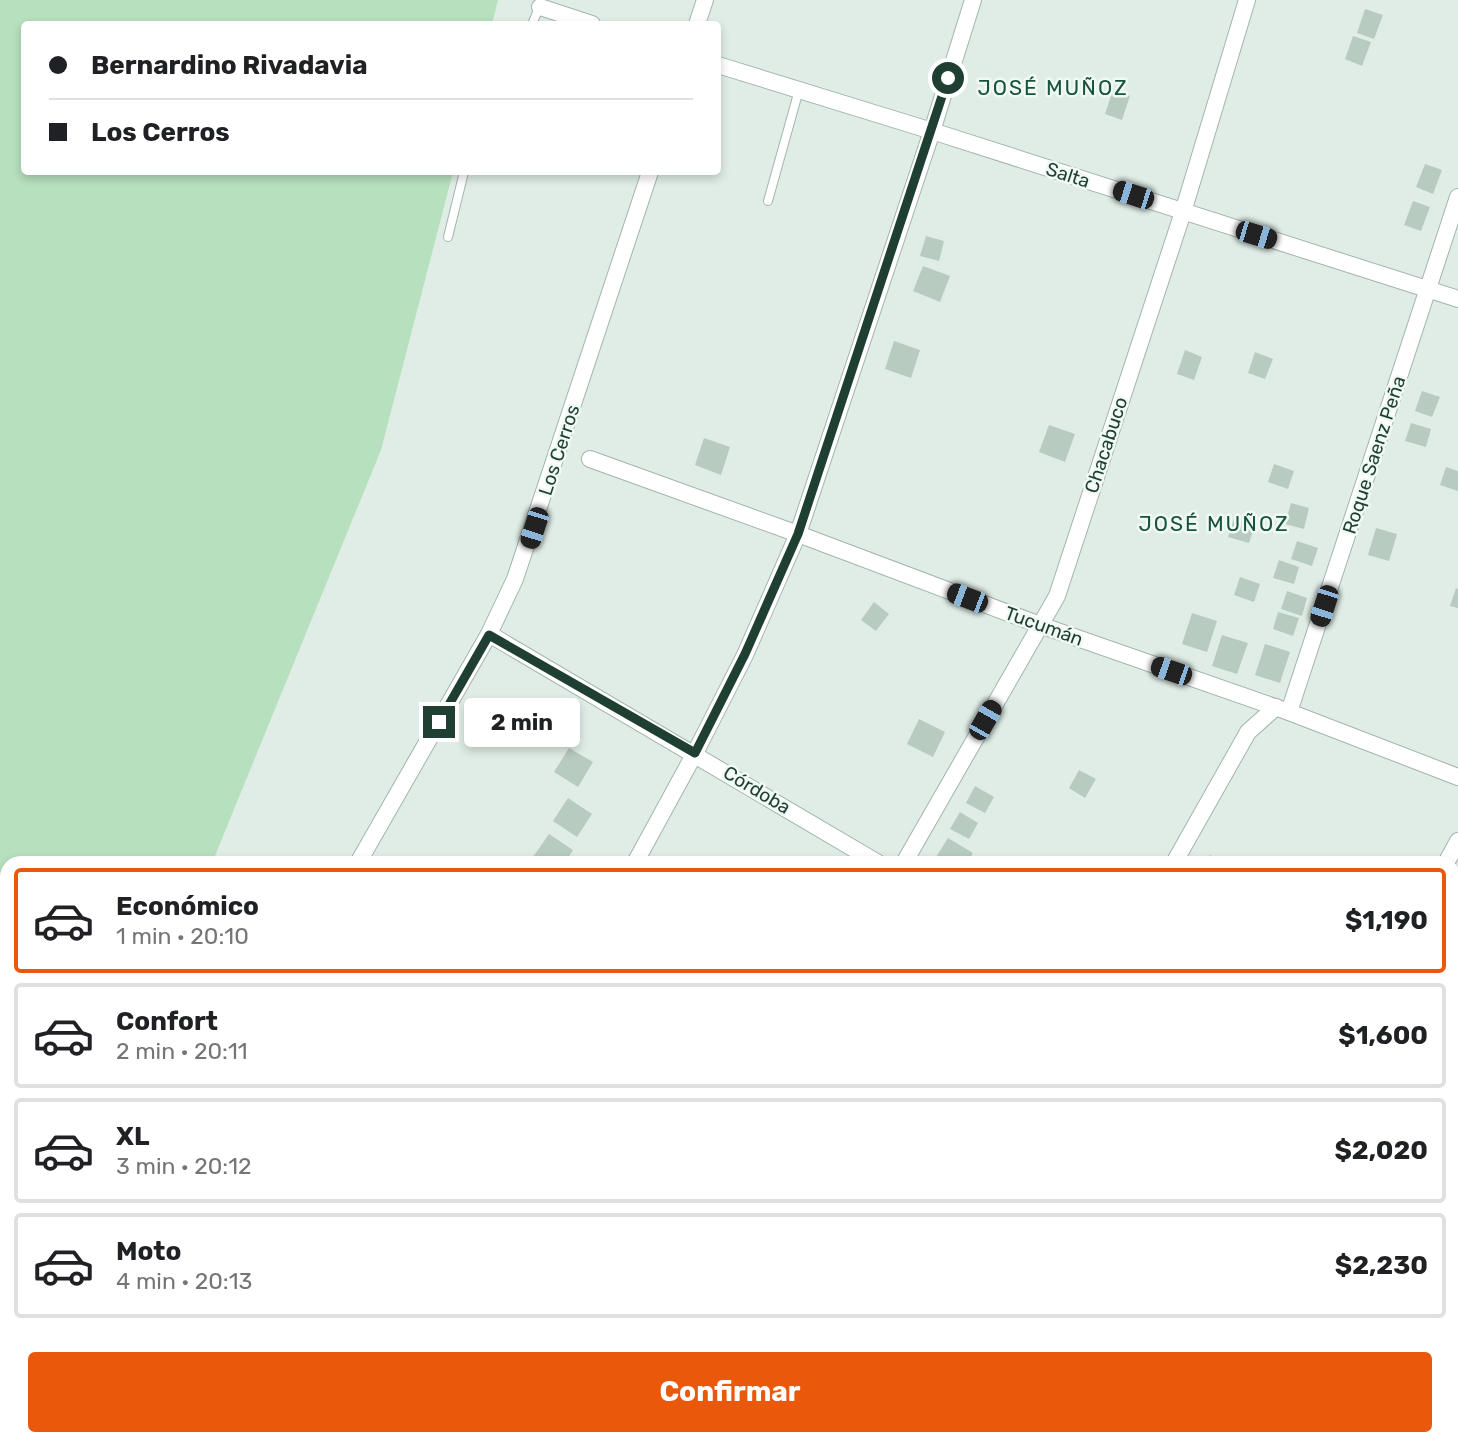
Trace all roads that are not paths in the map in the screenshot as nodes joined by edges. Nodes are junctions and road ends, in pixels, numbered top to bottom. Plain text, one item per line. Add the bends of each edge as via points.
1 (705, 0) edge
2 (973, 0) edge
3 (1247, 0) edge
4 (540, 4) edge
5 (533, 21) edge
6 (584, 21) edge
7 (699, 21) edge
8 (721, 66) edge
9 (799, 90) junction
10 (932, 131) junction
11 (463, 175) edge
12 (649, 175) edge
13 (1458, 197) edge
14 (768, 201) dead end
15 (1183, 212) junction
16 (448, 237) dead end
17 (1429, 289) junction
18 (1458, 299) edge
19 (590, 459) dead end
20 (798, 534) junction
21 (1040, 625) junction
22 (489, 635) junction
23 (1282, 710) junction
24 (695, 753) junction
25 (1458, 777) edge
26 (362, 856) edge
27 (639, 856) edge
28 (866, 856) edge
29 (908, 856) edge
30 (1178, 856) edge

1 - 7 street
2 - 10 street
3 - 15 street, Chacabuco
4 - 5 lane
4 - 6 street
8 - 9 street, Salta
9 - 10 street, Salta
9 - 14 lane
10 - 15 street, Salta
10 - 20 street
11 - 16 lane
12 - 22 street, Los Cerros via 526,554
13 - 17 street, Roque Saenz Peña
15 - 17 street, Salta
15 - 21 street, Chacabuco via 1057,596
17 - 18 street, Salta
17 - 23 street, Roque Saenz Peña
19 - 20 street, Tucumán
20 - 21 street, Tucumán
20 - 24 street
21 - 23 street, Tucumán
21 - 29 street, Chacabuco
22 - 24 street, Córdoba
22 - 26 street, Los Cerros
23 - 25 street, Tucumán
23 - 30 street, Roque Saenz Peña via 1248,732
24 - 27 street
24 - 28 street, Córdoba

